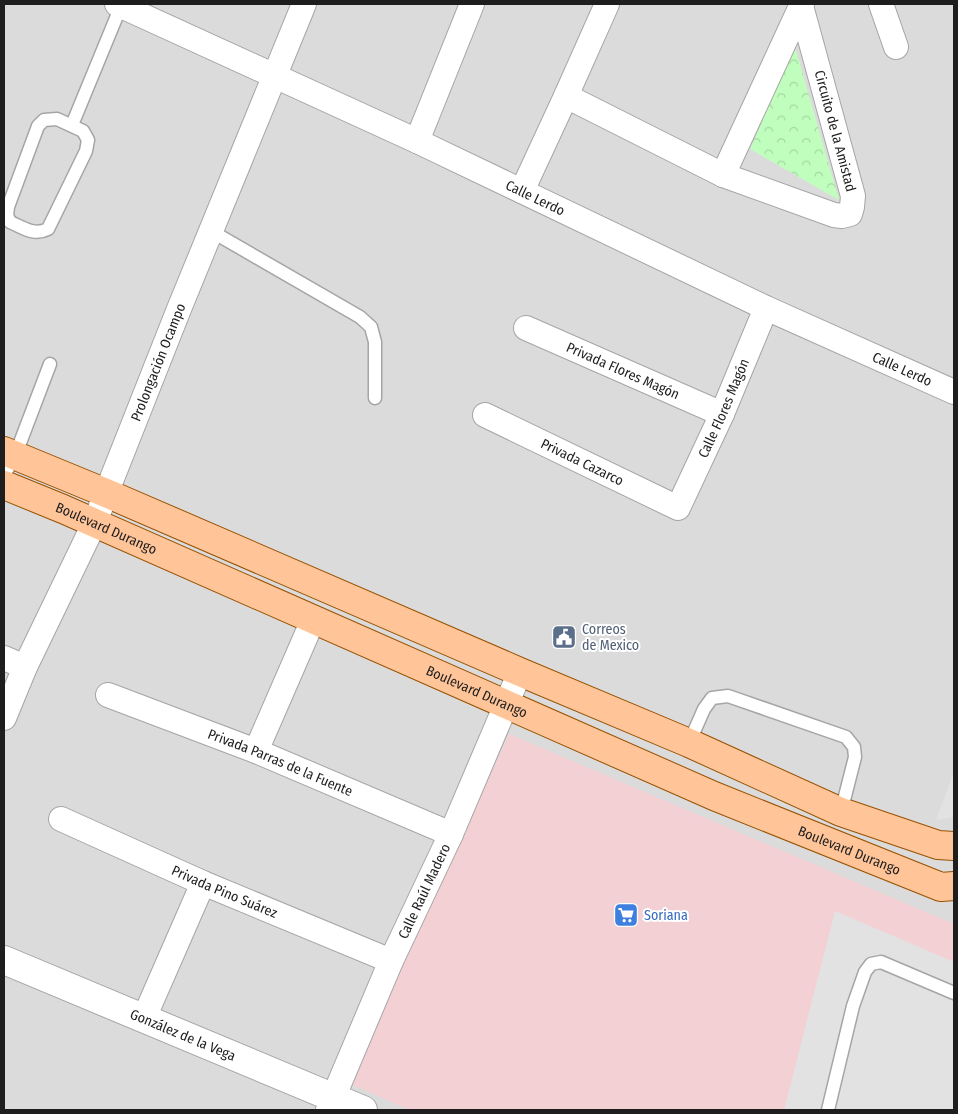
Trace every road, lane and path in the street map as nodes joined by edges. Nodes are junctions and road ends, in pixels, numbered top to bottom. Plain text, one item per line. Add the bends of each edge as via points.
1 (304, 4) edge
2 (472, 4) edge
3 (607, 4) edge
4 (881, 4) edge
5 (119, 5) edge
6 (801, 5) edge
7 (896, 47) dead end
8 (275, 75) junction
9 (566, 96) junction
10 (72, 125) junction
11 (417, 141) junction
12 (723, 175) junction
13 (522, 191) junction
14 (211, 231) junction
15 (766, 308) junction
16 (526, 328) dead end
17 (50, 364) dead end
18 (954, 392) edge
19 (375, 398) dead end
20 (722, 414) junction
21 (485, 415) dead end
22 (7, 461) edge
23 (4, 485) edge
24 (106, 493) junction
25 (678, 508) joint
26 (94, 524) junction
27 (313, 620) junction
28 (14, 663) edge
29 (520, 672) junction
30 (108, 695) dead end
31 (507, 704) junction
32 (4, 718) edge
33 (689, 743) junction
34 (256, 751) junction
35 (842, 812) junction
36 (60, 819) dead end
37 (452, 834) junction
38 (949, 844) edge
39 (203, 883) junction
40 (950, 890) edge
41 (4, 960) edge
42 (391, 961) junction
43 (954, 993) edge
44 (144, 1018) junction
45 (330, 1104) edge
46 (362, 1110) edge
47 (828, 1110) edge

1 - 8 street, Prolongación Ocampo
2 - 11 street
3 - 9 street
4 - 7 street
5 - 8 street, Calle Lerdo
5 - 10 lane
6 - 12 street, Circuito de la Amistad
6 - 12 street, Circuito de la Amistad via 853,196 850,214 834,215
8 - 11 street, Calle Lerdo
8 - 14 street, Prolongación Ocampo
9 - 12 street, Circuito de la Amistad
9 - 13 street
10 - 10 lane via 57,119 44,120 38,126 8,207 10,222 32,232 41,233 48,229 86,151 88,140 84,131
11 - 13 street, Calle Lerdo
13 - 15 street, Calle Lerdo
14 - 19 lane via 360,317 371,327 375,342
14 - 24 street, Prolongación Ocampo
15 - 18 street, Calle Lerdo
15 - 20 street, Calle Flores Magón
16 - 20 street, Privada Flores Magón
17 - 22 lane
20 - 25 street, Calle Flores Magón
21 - 25 street, Privada Cazarco
22 - 24 main road
23 - 26 main road, Boulevard Durango
24 - 26 street, Prolongación Ocampo
24 - 29 main road
26 - 27 main road, Boulevard Durango
26 - 28 street, Prolongación Ocampo
27 - 31 main road, Boulevard Durango
27 - 34 street
28 - 32 street, Prolongación Ocampo
29 - 31 street, Calle Raúl Madero
29 - 33 main road
30 - 34 street, Privada Parras de la Fuente
31 - 37 street, Calle Raúl Madero
31 - 40 main road, Boulevard Durango via 714,796
33 - 35 main road
33 - 35 lane via 712,698 728,696 846,737 854,746 856,757
34 - 37 street, Privada Parras de la Fuente
35 - 38 main road
36 - 39 street, Privada Pino Suárez
37 - 42 street, Calle Raúl Madero
39 - 42 street, Privada Pino Suárez
39 - 44 street
41 - 44 street, González de la Vega
42 - 45 street, Calle Raúl Madero
43 - 47 lane via 882,962 871,964 853,1006
44 - 45 street, González de la Vega
45 - 46 street, González de la Vega

